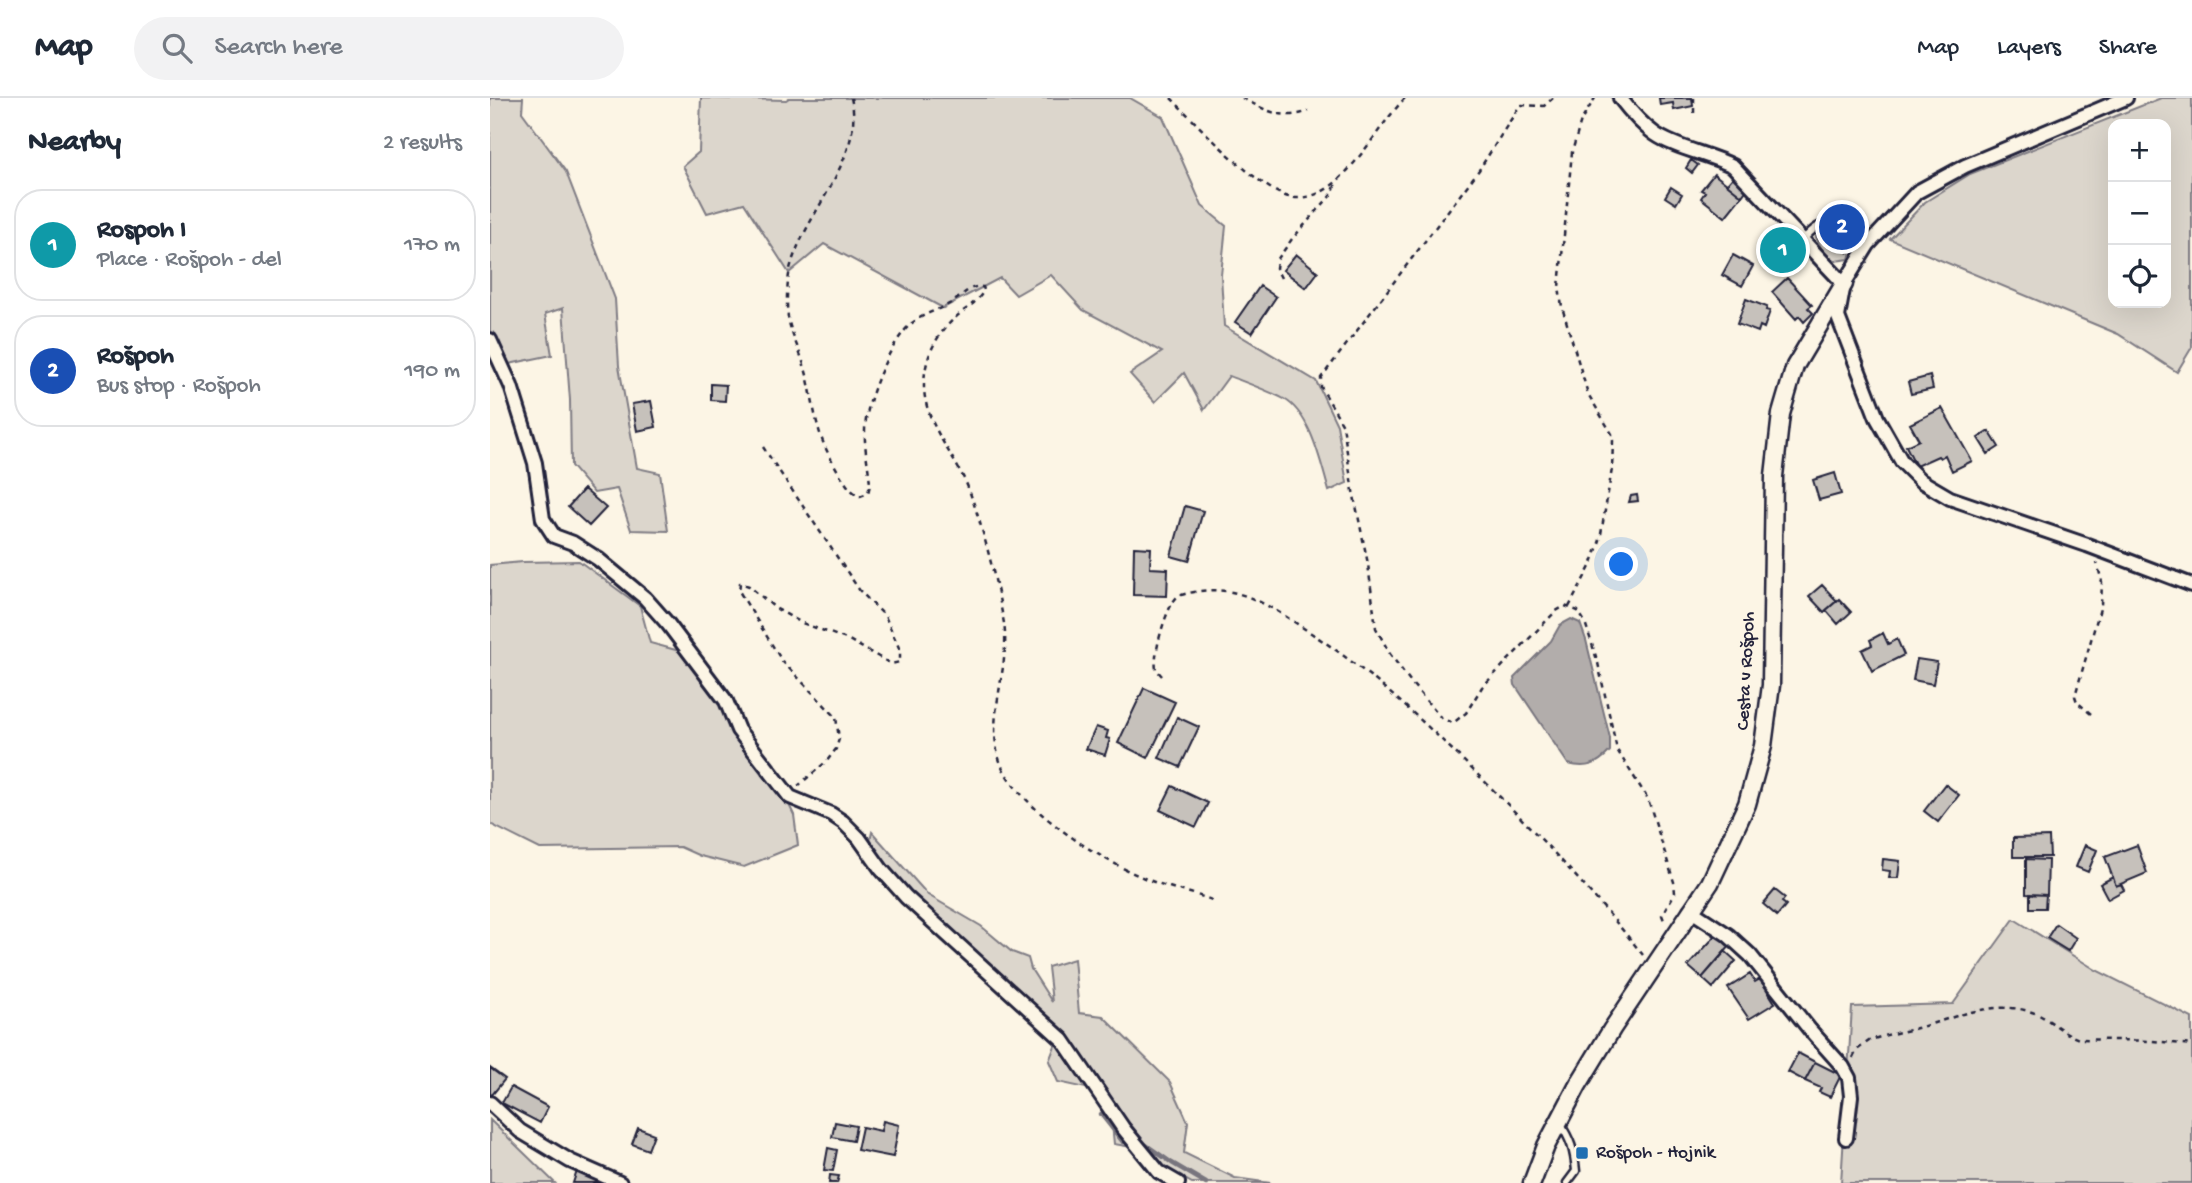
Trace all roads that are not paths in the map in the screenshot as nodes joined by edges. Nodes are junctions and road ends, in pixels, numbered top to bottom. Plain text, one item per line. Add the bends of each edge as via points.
1 (1619, 98) edge
2 (2126, 98) edge
3 (1802, 241) junction
4 (1868, 245) junction
5 (1844, 284) junction
6 (490, 340) edge
7 (2192, 585) edge
8 (1690, 910) junction
9 (490, 1102) edge
10 (1559, 1121) junction
11 (1846, 1138) dead end
12 (620, 1183) edge
13 (1178, 1183) edge
14 (1532, 1183) edge
15 (1567, 1183) edge

1 - 3 street via 1657,135 1733,166
2 - 4 street via 1965,166 1917,192
3 - 4 lane via 1814,227 1831,222
3 - 5 street
4 - 5 street
5 - 7 street via 1838,317 1877,418 1902,463 1921,481 1950,498
5 - 8 street, Cesta v Rošpoh via 1795,366 1781,414 1774,476 1771,685 1763,746 1747,804 1710,883
6 - 13 street via 511,386 536,463 543,519 554,536 598,559 645,598 726,701 738,730 790,797 843,821 906,897 1062,1040 1130,1137 1159,1172
8 - 10 street, Cesta v Rošpoh
8 - 11 street via 1750,955 1843,1067 1849,1078 1851,1105
9 - 12 street via 530,1137
10 - 14 street, Cesta v Rošpoh
10 - 15 lane via 1571,1141 1576,1171

